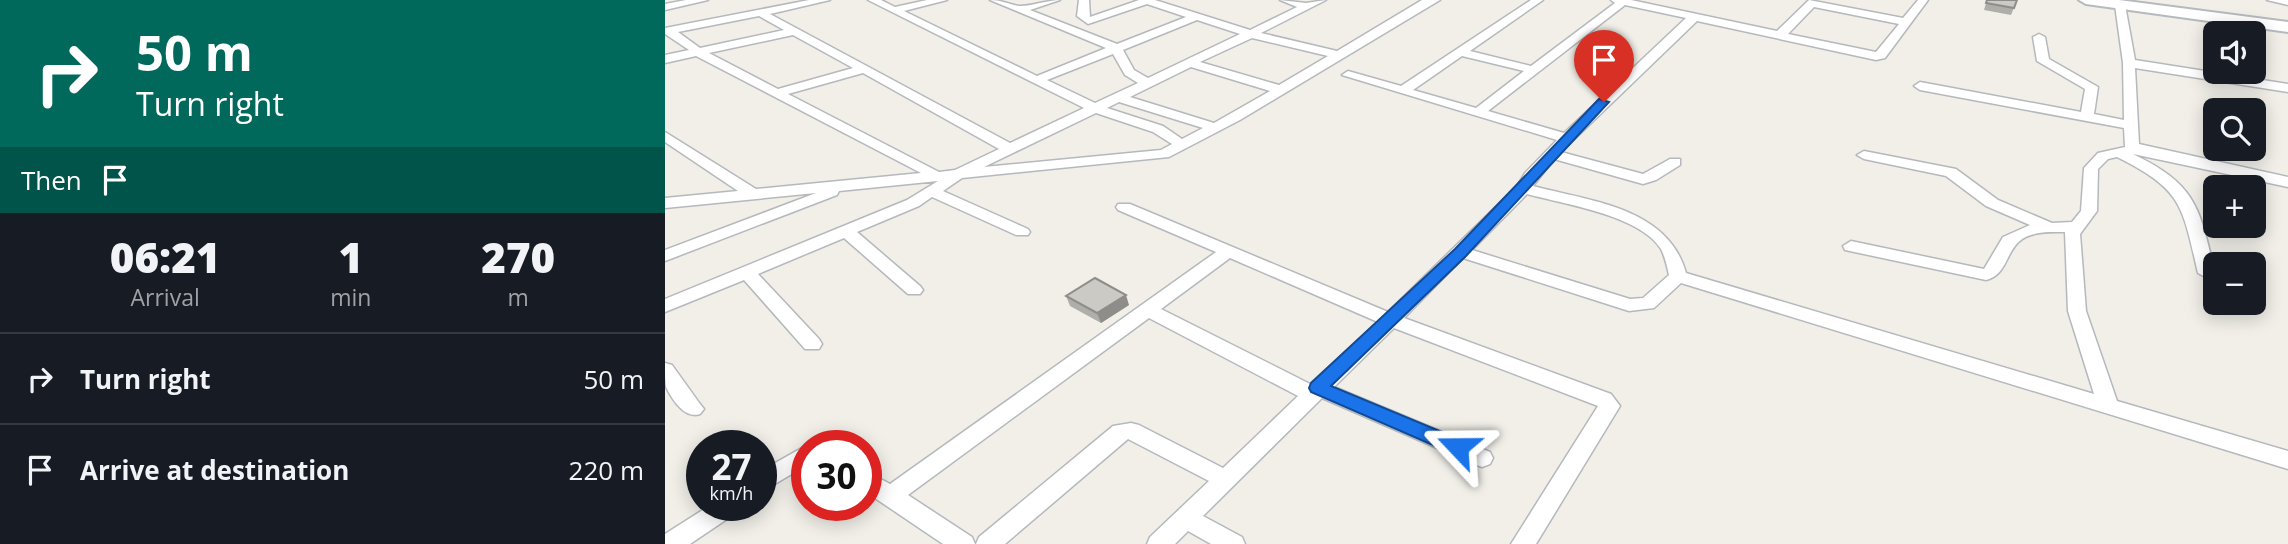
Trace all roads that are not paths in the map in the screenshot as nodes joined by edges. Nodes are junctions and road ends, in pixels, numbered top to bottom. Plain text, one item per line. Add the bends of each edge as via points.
1 (703, 0) edge
2 (825, 0) edge
3 (873, 0) edge
4 (941, 0) edge
5 (995, 0) edge
6 (1055, 0) edge
7 (1084, 0) edge
8 (1145, 0) edge
9 (1285, 0) edge
10 (1321, 0) edge
11 (1538, 0) edge
12 (1923, 0) edge
13 (2086, 0) edge
14 (2092, 0) edge
15 (2272, 0) edge
16 (1427, 1) edge
17 (1620, 1) edge
18 (1813, 2) edge
19 (2288, 2) edge
20 (2120, 5) junction
21 (665, 7) edge
22 (1306, 7) junction
23 (894, 10) junction
24 (1018, 10) junction
25 (761, 12) junction
26 (1195, 17) junction
27 (1693, 18) junction
28 (1906, 22) junction
29 (2288, 27) edge
30 (667, 31) edge
31 (796, 31) junction
32 (1251, 34) junction
33 (1778, 37) junction
34 (2039, 37) dead end
35 (1116, 48) junction
36 (698, 52) junction
37 (1460, 52) junction
38 (1339, 55) junction
39 (665, 59) edge
40 (1190, 63) junction
41 (2129, 63) junction
42 (865, 69) junction
43 (1533, 70) junction
44 (1348, 75) dead end
45 (1040, 79) junction
46 (1147, 83) junction
47 (1920, 86) dead end
48 (2288, 88) edge
49 (1281, 90) junction
50 (1404, 90) junction
51 (777, 93) junction
52 (1118, 97) junction
53 (1094, 108) junction
54 (1478, 112) junction
55 (2087, 117) junction
56 (2131, 125) junction
57 (1213, 127) junction
58 (665, 136) edge
59 (1567, 138) junction
60 (1182, 145) junction
61 (1010, 149) junction
62 (2127, 150) junction
63 (1552, 154) junction
64 (1864, 155) dead end
65 (1675, 162) dead end
66 (962, 172) junction
67 (2288, 181) edge
68 (854, 183) junction
69 (933, 183) junction
70 (1524, 188) junction
71 (753, 194) junction
72 (702, 199) junction
73 (665, 203) edge
74 (1124, 207) dead end
75 (665, 212) edge
76 (2075, 227) junction
77 (2050, 228) junction
78 (846, 231) junction
79 (1022, 232) dead end
80 (1851, 246) dead end
81 (1228, 252) junction
82 (1461, 252) junction
83 (665, 256) edge
84 (2203, 257) edge
85 (746, 272) junction
86 (1678, 276) junction
87 (914, 290) dead end
88 (665, 306) edge
89 (1146, 309) junction
90 (1388, 320) junction
91 (812, 344) dead end
92 (665, 370) edge
93 (1315, 391) junction
94 (2108, 405) junction
95 (693, 409) dead end
96 (1482, 457) dead end
97 (2288, 460) edge
98 (1225, 479) junction
99 (882, 491) edge
100 (890, 496) junction
101 (1185, 518) junction
102 (705, 521) edge
103 (670, 544) edge
104 (963, 544) edge
105 (988, 544) edge
106 (1159, 544) edge
107 (1233, 544) edge
108 (1523, 544) edge

1 - 21 street
2 - 25 street
3 - 23 street
4 - 23 street
5 - 24 street
6 - 24 street
7 - 8 street via 1082,16 1088,21
8 - 26 street
9 - 22 street
10 - 22 street
11 - 37 street
12 - 28 street
13 - 14 street
14 - 20 street
15 - 19 street
16 - 38 street
17 - 27 street
17 - 43 street
18 - 28 street
18 - 33 street
20 - 29 street
20 - 41 street
22 - 32 street
23 - 45 street
24 - 35 street
25 - 30 street
25 - 31 street
26 - 32 street
26 - 35 street
27 - 33 street
27 - 59 street
28 - 33 street via 1876,56
30 - 36 street
31 - 36 street
31 - 42 street
32 - 38 street
32 - 40 street
34 - 55 street via 2043,61 2092,87
35 - 45 street
35 - 46 street via 1129,72
36 - 39 street
36 - 51 street
37 - 43 street
37 - 50 street
38 - 49 street
40 - 46 street
40 - 49 street
41 - 48 street
41 - 56 street
42 - 51 street
42 - 61 street
43 - 54 street
44 - 50 street
45 - 53 street
46 - 52 street
47 - 55 street
49 - 57 street
50 - 54 street
51 - 69 street
52 - 53 street
52 - 57 street
53 - 60 street via 1158,129
53 - 61 street
54 - 59 street
55 - 56 street
56 - 62 street
57 - 60 street
58 - 71 street
59 - 63 street
60 - 66 street via 1155,155
61 - 66 street
62 - 67 street
62 - 76 street via 2103,156 2091,168 2089,211
62 - 84 street via 2181,191 2190,204
63 - 65 street via 1643,179
63 - 70 street
64 - 77 street via 1951,172 1993,203
66 - 69 street
68 - 69 street
68 - 71 street
68 - 83 street
69 - 78 street via 913,203
69 - 79 street
70 - 82 street
70 - 86 street via 1644,227 1665,242
71 - 72 street
72 - 73 street
72 - 75 street
74 - 81 street
76 - 77 street
76 - 94 street via 2077,311
77 - 80 street via 2029,229 2014,236 2003,247 1994,270 1986,275
78 - 85 street
78 - 87 street
81 - 89 street
81 - 90 street
82 - 86 street via 1629,305 1648,304
82 - 90 street
85 - 88 street
85 - 91 street
86 - 94 street
89 - 93 street
89 - 100 street
90 - 93 street
90 - 108 street via 1608,402
92 - 95 street
93 - 96 street
93 - 98 street
94 - 97 street
98 - 101 street
98 - 105 street via 1131,431 1121,432
99 - 100 street
100 - 104 street
101 - 106 street
101 - 107 street
102 - 103 street

